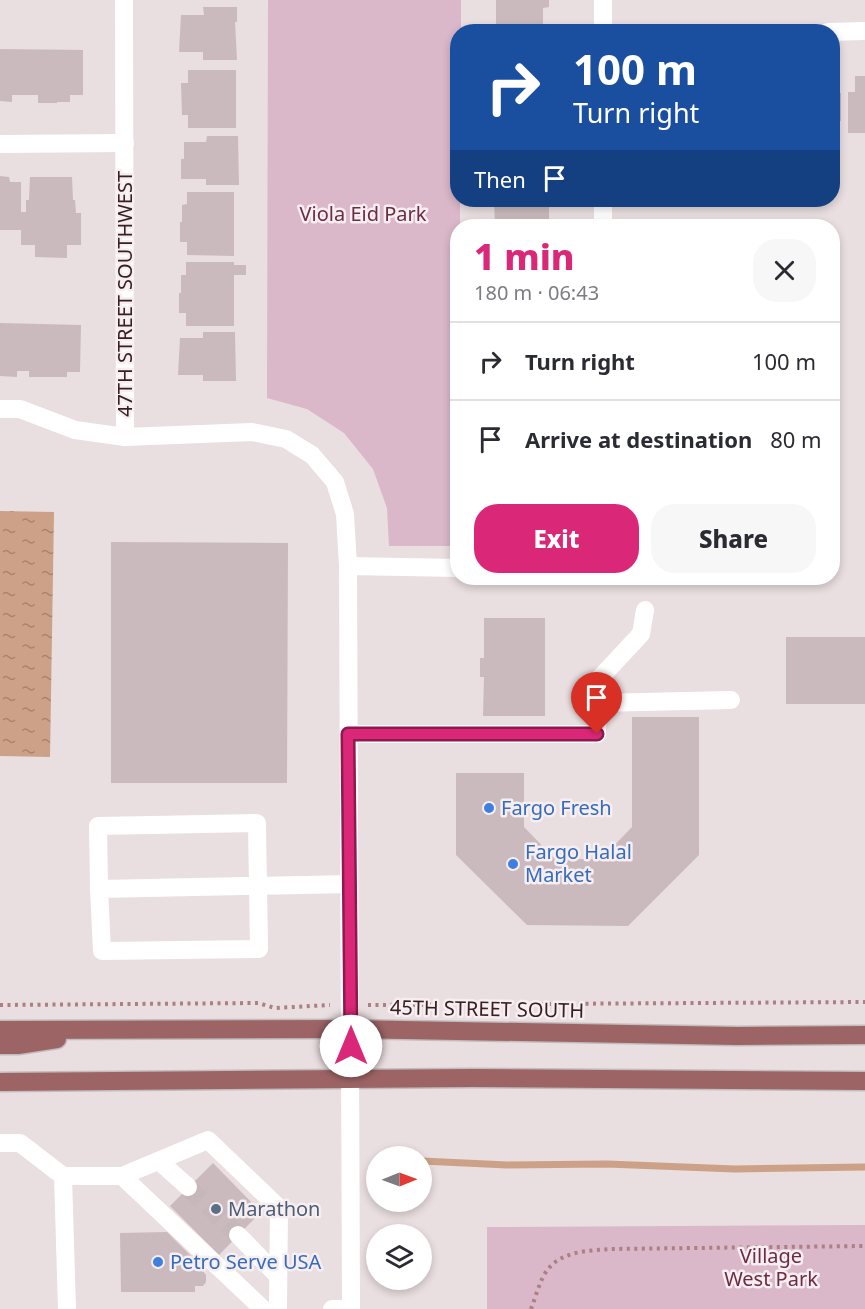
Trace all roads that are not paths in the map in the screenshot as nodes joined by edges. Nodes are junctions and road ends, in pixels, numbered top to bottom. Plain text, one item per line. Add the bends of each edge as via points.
1 (124, 0) edge
2 (603, 0) edge
3 (603, 24) edge
4 (865, 31) edge
5 (840, 32) edge
6 (125, 142) junction
7 (0, 144) edge
8 (0, 409) edge
9 (125, 437) junction
10 (348, 566) junction
11 (450, 568) edge
12 (645, 610) dead end
13 (731, 700) dead end
14 (598, 703) junction
15 (348, 734) junction
16 (349, 884) junction
17 (259, 885) junction
18 (99, 889) junction
19 (350, 1029) junction
20 (0, 1030) edge
21 (116, 1030) junction
22 (865, 1035) edge
23 (0, 1045) edge
24 (351, 1079) junction
25 (865, 1081) edge
26 (0, 1082) edge
27 (0, 1143) edge
28 (159, 1161) junction
29 (63, 1176) junction
30 (122, 1176) junction
31 (188, 1187) tunnel mouth
32 (238, 1235) tunnel mouth
33 (278, 1276) junction
34 (67, 1309) edge
35 (263, 1309) edge
36 (278, 1309) edge
37 (332, 1309) edge
38 (351, 1309) edge

1 - 6 street
2 - 3 street
4 - 5 street
6 - 7 street, 47TH STREET SOUTHWEST
6 - 9 street, 47TH STREET SOUTHWEST
8 - 9 street via 20,409 75,430
9 - 10 street, 47TH STREET SOUTHWEST via 252,432 286,439 312,454 335,482 345,514
10 - 11 street
10 - 15 street, 47TH STREET SOUTHWEST
12 - 14 street via 641,634 598,680
13 - 14 street
14 - 15 street via 597,734
15 - 16 street, 47TH STREET SOUTHWEST
16 - 17 street
16 - 19 street, 47TH STREET SOUTHWEST
17 - 18 street
17 - 18 street via 259,949 102,951
17 - 18 street via 257,823 98,826
19 - 21 main road, 45TH STREET SOUTH
19 - 22 main road, 45TH STREET SOUTH
19 - 24 street, 47TH STREET SOUTHWEST
20 - 21 main road, 45TH STREET SOUTH
21 - 23 main road
24 - 25 main road
24 - 26 main road
24 - 38 street, 47TH STREET SOUTHWEST
27 - 29 street via 20,1143
28 - 30 street
28 - 31 street
28 - 33 street via 208,1140 279,1208
29 - 30 street
29 - 34 street
30 - 35 street
32 - 33 street
33 - 36 street
37 - 38 street

